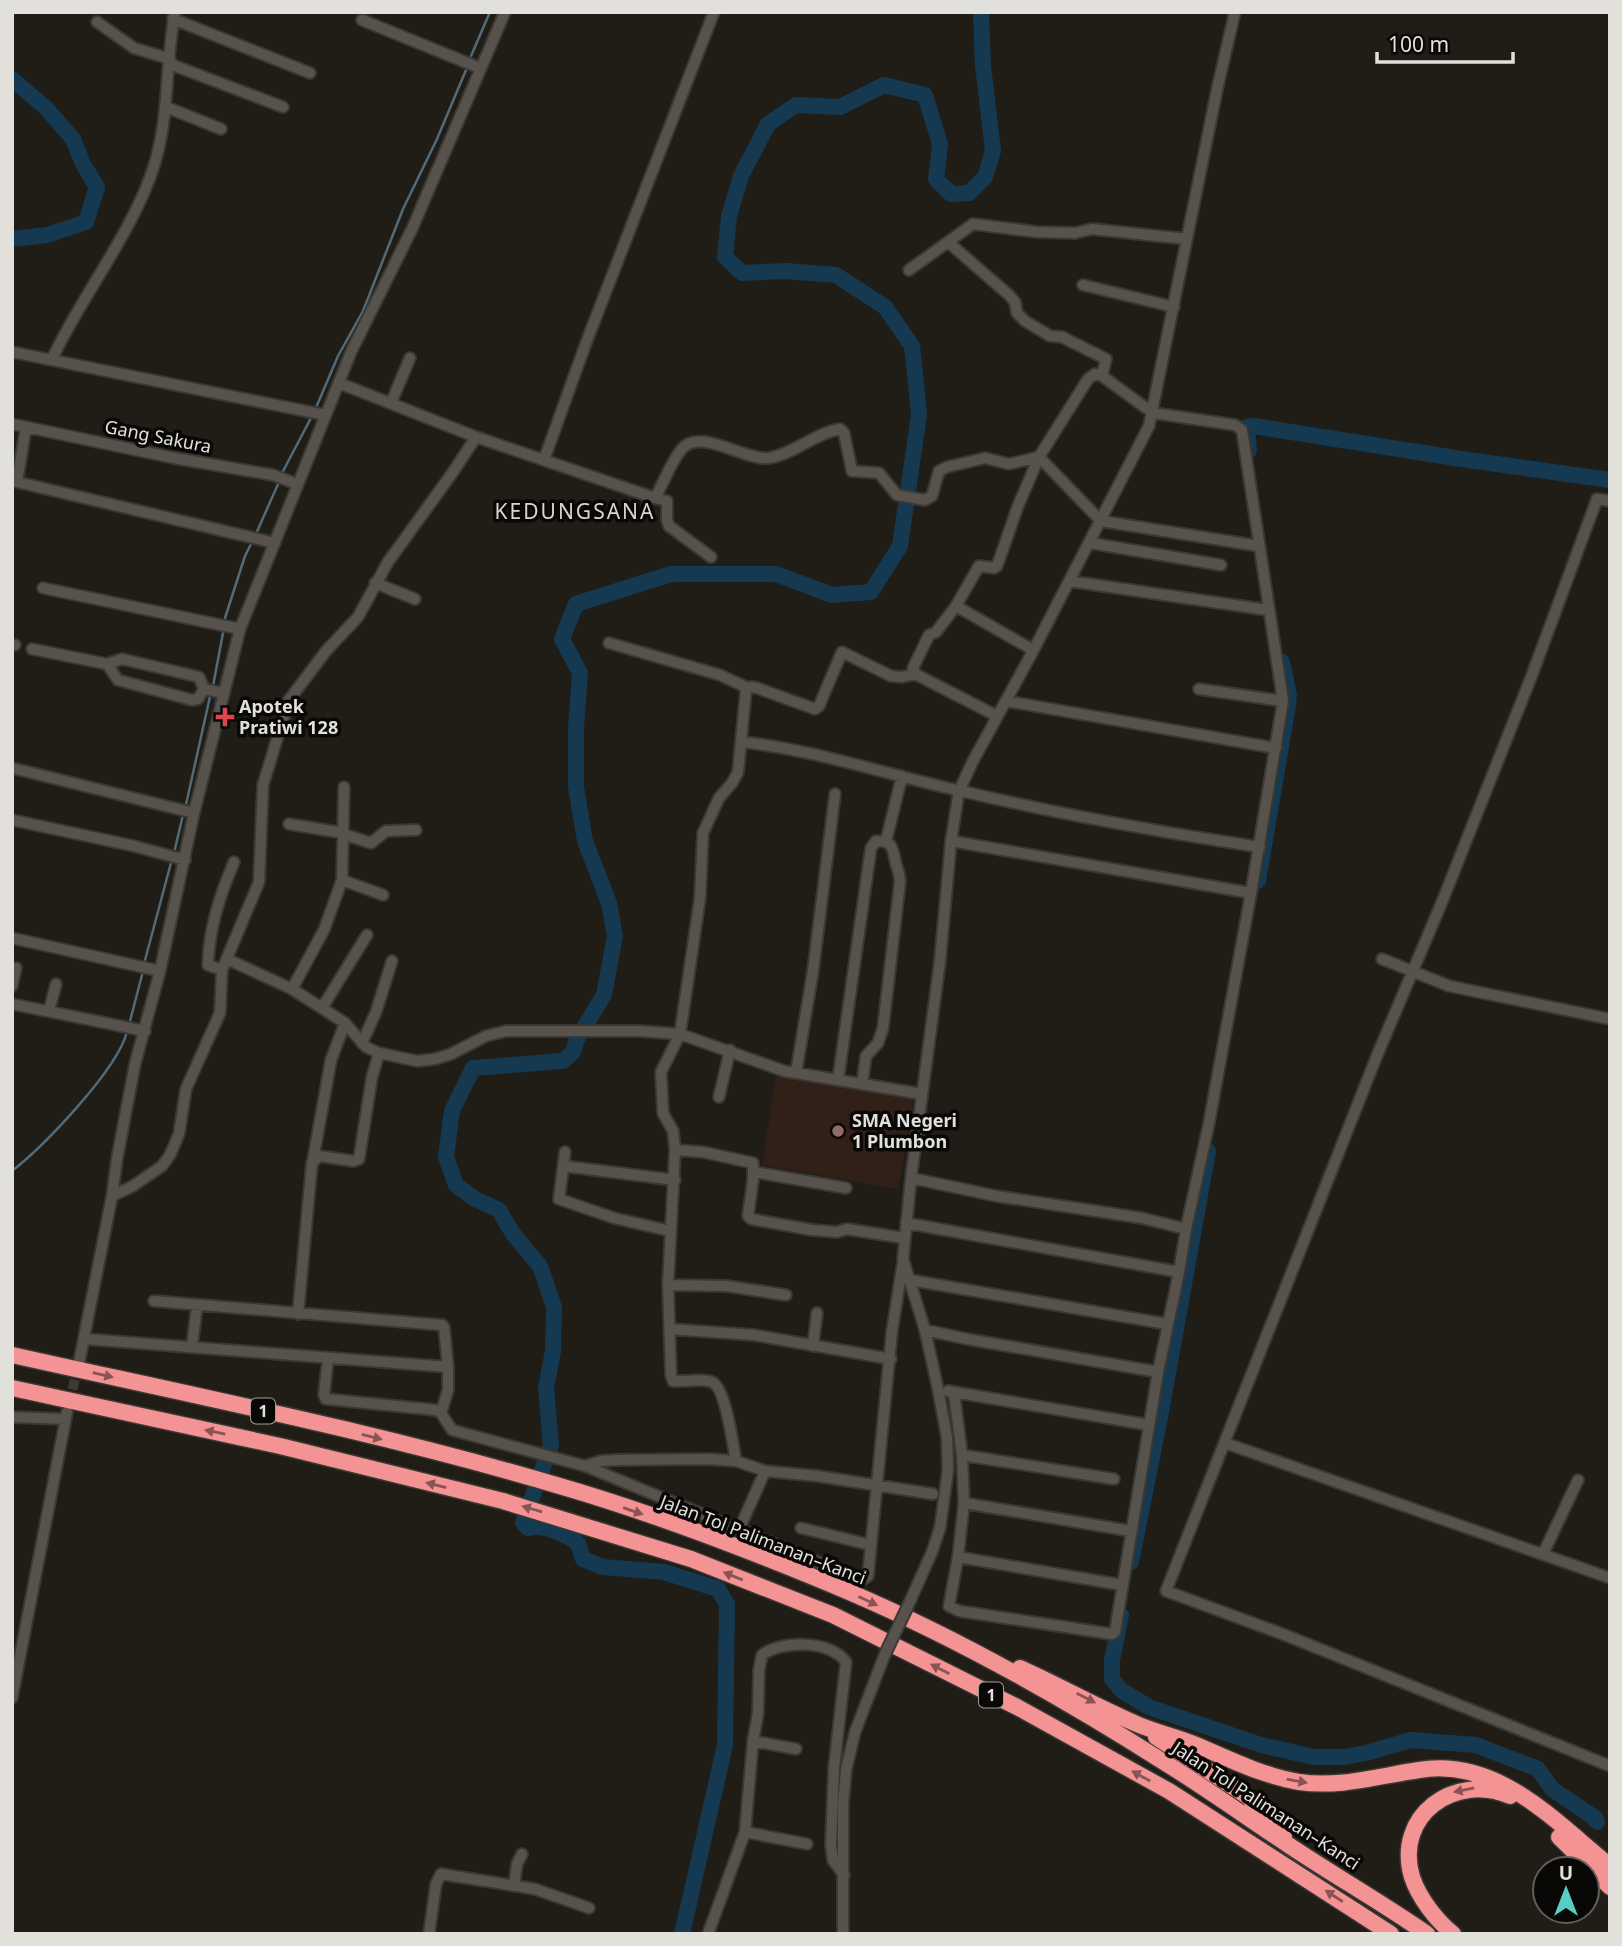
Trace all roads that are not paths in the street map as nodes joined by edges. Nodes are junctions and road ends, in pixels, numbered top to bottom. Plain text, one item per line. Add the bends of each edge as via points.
1 (505, 12) edge
2 (714, 12) edge
3 (1235, 12) edge
4 (174, 15) edge
5 (362, 20) dead end
6 (97, 22) dead end
7 (170, 62) junction
8 (480, 68) junction
9 (310, 73) dead end
10 (166, 107) junction
11 (283, 107) dead end
12 (221, 130) dead end
13 (1187, 239) junction
14 (948, 242) junction
15 (909, 270) dead end
16 (1083, 285) dead end
17 (1174, 307) junction
18 (12, 352) edge
19 (410, 358) dead end
20 (52, 359) junction
21 (1102, 376) junction
22 (339, 383) junction
23 (391, 403) junction
24 (1153, 412) junction
25 (319, 414) junction
26 (12, 424) edge
27 (26, 427) junction
28 (476, 437) junction
29 (1039, 457) junction
30 (544, 460) junction
31 (293, 482) junction
32 (655, 498) junction
33 (1610, 501) edge
34 (1101, 521) junction
35 (269, 542) junction
36 (1090, 543) junction
37 (1258, 546) junction
38 (711, 556) dead end
39 (1221, 565) dead end
40 (1069, 581) junction
41 (375, 583) junction
42 (43, 588) dead end
43 (415, 599) dead end
44 (957, 606) junction
45 (1268, 610) junction
46 (240, 629) junction
47 (609, 643) dead end
48 (32, 649) dead end
49 (1033, 650) junction
50 (107, 664) junction
51 (915, 674) junction
52 (748, 688) junction
53 (1199, 689) dead end
54 (213, 691) junction
55 (1006, 701) junction
56 (1283, 701) junction
57 (997, 716) junction
58 (742, 742) junction
59 (1276, 748) junction
60 (12, 768) edge
61 (902, 776) junction
62 (344, 787) dead end
63 (959, 791) junction
64 (835, 794) dead end
65 (187, 811) junction
66 (12, 820) edge
67 (289, 824) dead end
68 (416, 830) dead end
69 (344, 834) junction
70 (886, 841) junction
71 (951, 841) junction
72 (1260, 847) junction
73 (176, 857) junction
74 (234, 862) dead end
75 (342, 880) junction
76 (1251, 893) junction
77 (383, 895) dead end
78 (367, 935) dead end
79 (12, 939) edge
80 (1382, 959) dead end
81 (392, 961) dead end
82 (224, 965) junction
83 (16, 968) dead end
84 (152, 969) junction
85 (1414, 972) junction
86 (55, 984) dead end
87 (12, 986) edge
88 (292, 989) junction
89 (12, 1004) edge
90 (322, 1008) junction
91 (49, 1011) junction
92 (1610, 1018) edge
93 (345, 1023) junction
94 (141, 1030) junction
95 (680, 1034) junction
96 (362, 1042) junction
97 (730, 1050) junction
98 (379, 1053) junction
99 (796, 1073) junction
100 (838, 1080) junction
101 (862, 1084) junction
102 (922, 1094) junction
103 (719, 1097) dead end
104 (675, 1150) junction
105 (565, 1152) dead end
106 (313, 1160) junction
107 (563, 1166) junction
108 (754, 1172) junction
109 (911, 1178) junction
110 (675, 1180) junction
111 (846, 1188) dead end
112 (112, 1196) junction
113 (906, 1223) junction
114 (1186, 1229) junction
115 (670, 1231) junction
116 (904, 1238) junction
117 (903, 1259) junction
118 (1179, 1272) junction
119 (910, 1280) junction
120 (668, 1285) junction
121 (786, 1294) dead end
122 (154, 1301) dead end
123 (197, 1306) junction
124 (817, 1313) dead end
125 (298, 1314) junction
126 (1167, 1324) junction
127 (670, 1329) junction
128 (925, 1329) junction
129 (85, 1339) junction
130 (192, 1346) junction
131 (813, 1346) junction
132 (12, 1355) edge
133 (328, 1358) junction
134 (891, 1359) junction
135 (79, 1363) tunnel mouth
136 (448, 1367) junction
137 (1158, 1372) junction
138 (12, 1388) edge
139 (938, 1389) junction
140 (954, 1393) junction
141 (441, 1413) junction
142 (12, 1417) edge
143 (1149, 1425) junction
144 (335, 1428) junction
145 (1225, 1443) junction
146 (962, 1455) junction
147 (328, 1458) junction
148 (736, 1461) junction
149 (585, 1466) junction
150 (765, 1471) junction
151 (1114, 1479) dead end
152 (1578, 1480) dead end
153 (878, 1486) junction
154 (933, 1494) dead end
155 (964, 1503) junction
156 (801, 1528) dead end
157 (739, 1530) junction
158 (1131, 1531) junction
159 (871, 1545) junction
160 (1543, 1554) junction
161 (958, 1557) junction
162 (1610, 1578) edge
163 (1122, 1585) junction
164 (934, 1631) junction
165 (12, 1698) edge
166 (1140, 1726) junction
167 (753, 1741) junction
168 (796, 1749) dead end
169 (1610, 1766) edge
170 (745, 1832) junction
171 (807, 1844) dead end
172 (1293, 1849) junction
173 (522, 1854) dead end
174 (1610, 1866) edge
175 (844, 1875) junction
176 (514, 1886) junction
177 (1610, 1887) edge
178 (589, 1908) dead end
179 (429, 1934) edge
180 (708, 1934) edge
181 (843, 1934) edge
182 (1391, 1934) edge
183 (1427, 1934) edge
184 (1453, 1934) edge

1 - 8 street
2 - 30 street
3 - 13 street
4 - 7 street
4 - 9 street
5 - 8 street
6 - 7 street via 134,48
7 - 10 street
7 - 11 street
8 - 22 street via 412,229
10 - 12 street
10 - 20 street via 163,133 138,207
13 - 14 street via 1092,229 1037,232 977,224
13 - 17 street
14 - 15 street
14 - 21 street via 1009,295 1026,321 1106,359
16 - 17 street
17 - 24 street
18 - 20 street
19 - 23 street
20 - 25 street
21 - 24 street
21 - 29 street via 1094,374 1088,379
22 - 23 street
22 - 25 street
23 - 28 street
24 - 34 street
24 - 37 street via 1241,427
25 - 31 street
26 - 27 street, Gang Sakura
27 - 31 street, Gang Sakura
27 - 35 street via 17,482
28 - 30 street
28 - 41 street
29 - 32 street via 1009,464 985,458 947,467 937,476 930,498 922,500 900,496 879,473 851,469 844,433 838,429 769,458 690,442 679,452
29 - 34 street
29 - 44 street via 997,566 979,566
30 - 32 street
31 - 35 street
32 - 38 street via 667,501 669,526
33 - 85 street via 1597,499
34 - 36 street
34 - 37 street
35 - 46 street
36 - 39 street
36 - 40 street
37 - 45 street
40 - 45 street
40 - 49 street
41 - 43 street
41 - 82 street via 357,620 314,666 283,714 263,785 259,883
42 - 46 street
44 - 49 street
44 - 51 street via 929,635
45 - 56 street
46 - 54 street
47 - 52 street via 720,675
48 - 50 street
49 - 55 street
50 - 54 street via 121,659 199,677
50 - 54 street via 117,679 132,685 195,700
51 - 52 street via 891,676 842,652 815,709
51 - 57 street
52 - 58 street
53 - 56 street
54 - 65 street
55 - 57 street
55 - 59 street
56 - 59 street
57 - 63 street
58 - 61 street
58 - 95 street via 738,772 719,798 704,833 700,898
59 - 72 street
60 - 65 street
61 - 63 street
61 - 70 street
62 - 69 street
63 - 71 street
63 - 72 street
64 - 99 street
65 - 73 street
66 - 73 street
67 - 69 street
68 - 69 street via 386,831 372,843
69 - 75 street
70 - 100 street via 872,845
70 - 101 street via 893,847 900,882 883,1028 878,1043 866,1056
71 - 76 street
71 - 102 street
72 - 76 street
73 - 84 street
74 - 82 street via 210,936 208,965
75 - 77 street
75 - 88 street via 324,930
76 - 114 street
78 - 90 street
79 - 84 street
80 - 85 street
81 - 96 street
82 - 88 street
82 - 112 street via 219,1013 186,1089 175,1145 158,1170
83 - 87 street
84 - 94 street
85 - 92 street via 1449,986
85 - 145 street
86 - 91 street
88 - 90 street
89 - 91 street
90 - 93 street
91 - 94 street
93 - 96 street
93 - 106 street via 331,1060
94 - 112 street
95 - 97 street
95 - 98 street via 496,1032 451,1054 424,1061
95 - 104 street via 661,1072 663,1113 673,1131
96 - 98 street
97 - 99 street
97 - 103 street
98 - 106 street via 359,1159 319,1156
99 - 100 street
100 - 101 street
101 - 102 street
102 - 109 street
104 - 108 street via 751,1163
104 - 110 street
105 - 107 street
106 - 125 street
107 - 110 street
107 - 115 street via 559,1199
108 - 111 street
108 - 116 street via 751,1219
109 - 113 street
109 - 114 street
110 - 115 street
112 - 129 street
113 - 116 street
113 - 118 street
114 - 118 street
115 - 120 street
116 - 117 street
117 - 119 street
117 - 134 street
118 - 126 street
119 - 126 street
119 - 128 street
120 - 121 street
120 - 127 street
122 - 123 street
123 - 125 street
123 - 130 street
124 - 131 street
125 - 136 street via 442,1325
126 - 137 street
127 - 131 street via 729,1332
127 - 148 street via 672,1380 711,1382 717,1387
128 - 137 street
128 - 139 street
129 - 130 street
129 - 135 street
130 - 133 street
131 - 134 street
132 -> 144 highway, Jalan Tol Palimanan–Kanci / 1
133 - 136 street
133 - 141 street via 326,1399
134 - 153 street
136 - 141 street
137 - 143 street
147 -> 138 highway, 1
139 - 140 street
139 - 175 street, bridge via 947,1438 945,1504 932,1552 855,1732 843,1804
140 - 143 street
140 - 146 street
141 - 149 street via 452,1430
142 - 165 street via 66,1415
143 - 158 street
144 - 147 highway
144 -> 164 highway, Jalan Tol Palimanan–Kanci / 1 via 568,1488 707,1536
145 - 160 street
145 - 169 street via 1166,1591
146 - 151 street
146 - 155 street
182 -> 147 highway, 1 via 1169,1791 1005,1701 833,1615 691,1559 561,1518
148 - 149 street via 617,1460
148 - 150 street
149 - 157 street
150 - 153 street
150 - 157 street
152 - 160 street
153 - 154 street
153 - 159 street
155 - 158 street
155 - 161 street
156 - 159 street
157 - 159 street via 859,1580 868,1576
158 - 163 street
160 - 162 street
161 - 163 street
161 - 163 street via 948,1602 959,1611 1108,1635 1115,1632
164 -> 166 highway via 1073,1691
164 - 172 highway, Jalan Tol Palimanan–Kanci / 1 via 1167,1764
166 - 172 highway via 1247,1796
166 -> 174 highway via 1298,1782 1345,1783 1437,1767 1476,1772 1516,1790
167 - 168 street
167 - 170 street
167 - 175 street via 762,1655 798,1644 842,1656 846,1662 831,1846 833,1860
170 - 171 street
170 - 180 street
172 - 183 highway, Jalan Tol Palimanan–Kanci / 1
173 - 176 street
175 - 181 street
176 - 178 street via 565,1897
176 - 179 street via 441,1874
177 -> 184 highway via 1528,1808 1508,1795 1489,1788 1457,1790 1424,1815 1410,1848 1416,1887

